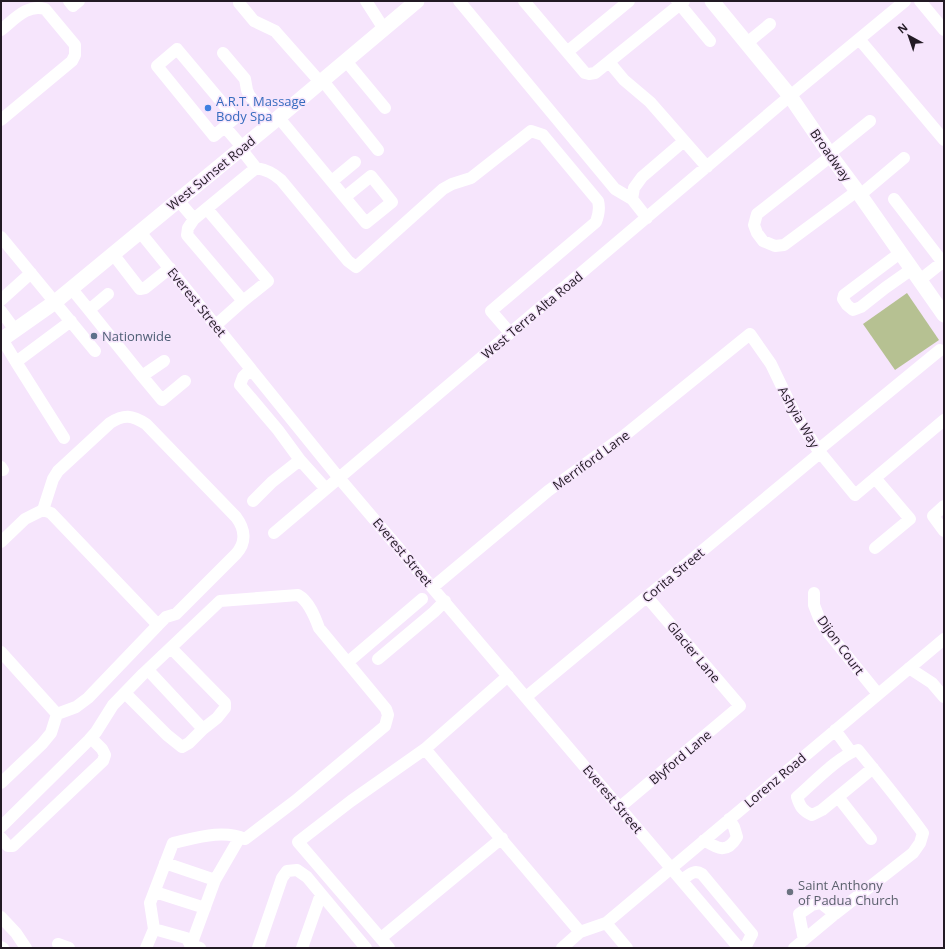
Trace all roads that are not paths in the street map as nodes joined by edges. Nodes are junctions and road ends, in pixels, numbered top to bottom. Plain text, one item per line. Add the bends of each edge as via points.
1 (68, 1) edge
2 (79, 1) edge
3 (365, 1) edge
4 (418, 1) edge
5 (459, 1) edge
6 (524, 1) edge
7 (629, 1) edge
8 (712, 1) edge
9 (905, 1) edge
10 (920, 1) edge
11 (680, 2) edge
12 (239, 3) dead end
13 (770, 24) dead end
14 (384, 29) junction
15 (1, 30) edge
16 (944, 30) edge
17 (859, 39) junction
18 (710, 41) dead end
19 (747, 43) junction
20 (567, 52) junction
21 (223, 53) dead end
22 (346, 61) junction
23 (609, 62) junction
24 (322, 82) junction
25 (790, 96) junction
26 (385, 108) dead end
27 (1, 120) edge
28 (276, 120) junction
29 (870, 121) dead end
30 (225, 126) junction
31 (944, 140) edge
32 (684, 141) junction
33 (242, 148) junction
34 (378, 150) dead end
35 (830, 155) junction
36 (904, 158) dead end
37 (355, 162) dead end
38 (707, 167) junction
39 (256, 168) junction
40 (332, 181) junction
41 (858, 193) junction
42 (346, 197) dead end
43 (632, 199) junction
44 (178, 200) junction
45 (894, 200) dead end
46 (207, 209) junction
47 (647, 218) junction
48 (194, 220) junction
49 (140, 232) junction
50 (1, 237) edge
51 (900, 253) junction
52 (113, 254) junction
53 (944, 262) edge
54 (170, 268) junction
55 (31, 273) junction
56 (916, 275) junction
57 (72, 288) junction
58 (108, 294) dead end
59 (1, 300) edge
60 (243, 301) junction
61 (55, 302) junction
62 (89, 310) junction
63 (1, 311) edge
64 (944, 315) edge
65 (71, 322) junction
66 (216, 325) junction
67 (15, 330) junction
68 (510, 333) junction
69 (750, 334) joint
70 (1, 339) edge
71 (940, 350) dead end
72 (95, 351) dead end
73 (164, 361) dead end
74 (16, 362) junction
75 (251, 369) junction
76 (142, 376) junction
77 (185, 381) dead end
78 (944, 420) edge
79 (64, 438) dead end
80 (819, 452) junction
81 (300, 460) junction
82 (339, 478) junction
83 (875, 478) junction
84 (326, 489) junction
85 (253, 501) dead end
86 (944, 506) edge
87 (43, 510) junction
88 (944, 531) edge
89 (274, 533) dead end
90 (1, 542) edge
91 (875, 548) dead end
92 (433, 587) junction
93 (814, 593) dead end
94 (647, 597) junction
95 (422, 599) dead end
96 (445, 601) junction
97 (158, 625) junction
98 (944, 639) edge
99 (171, 648) junction
100 (1, 652) edge
101 (378, 659) dead end
102 (348, 662) junction
103 (909, 668) junction
104 (148, 670) junction
105 (508, 676) junction
106 (125, 692) junction
107 (878, 694) junction
108 (526, 697) junction
109 (944, 697) edge
110 (740, 706) joint
111 (57, 714) junction
112 (203, 729) junction
113 (835, 730) junction
114 (91, 738) junction
115 (425, 749) junction
116 (852, 752) junction
117 (873, 768) junction
118 (1, 783) edge
119 (838, 797) junction
120 (620, 807) junction
121 (729, 819) junction
122 (1, 827) edge
123 (240, 837) junction
124 (1, 838) edge
125 (502, 838) junction
126 (871, 839) dead end
127 (704, 840) junction
128 (165, 863) junction
129 (671, 867) junction
130 (215, 880) junction
131 (682, 880) junction
132 (154, 892) junction
133 (321, 894) junction
134 (204, 908) junction
135 (835, 914) junction
136 (1, 917) edge
137 (606, 923) junction
138 (154, 929) junction
139 (580, 932) junction
140 (381, 938) junction
141 (799, 944) edge
142 (304, 946) edge
143 (194, 947) edge
144 (26, 948) edge
145 (146, 948) edge
146 (258, 948) edge
147 (366, 948) edge
148 (389, 948) edge
149 (562, 948) edge
150 (627, 948) edge
151 (739, 948) edge
152 (745, 948) edge

1 - 2 street via 73,6
3 - 14 street
4 - 14 main road, West Sunset Road
5 - 43 street via 615,188
6 - 20 street
7 - 20 street
8 - 19 main road, Broadway
9 - 17 street, West Terra Alta Road
10 - 16 street
11 - 18 street
11 - 23 street
12 - 24 street via 254,21 276,31
13 - 19 street
14 - 22 main road, West Sunset Road
15 - 27 street via 30,8 46,9 75,45 75,55 72,61
17 - 25 street, West Terra Alta Road
17 - 31 street
19 - 25 main road, Broadway
20 - 23 street via 585,73 589,74 595,73
21 - 28 street via 245,79 249,95
22 - 24 main road, West Sunset Road
22 - 26 street
23 - 32 street via 624,80 650,102
24 - 28 main road, West Sunset Road
24 - 34 street
25 - 35 main road, Broadway
25 - 38 street, West Terra Alta Road
28 - 33 main road, West Sunset Road
28 - 40 street
29 - 35 street
30 - 30 street via 235,118 177,49 157,66 214,136
30 - 33 street
32 - 38 street
32 - 43 street via 642,177 634,188
33 - 39 street
33 - 44 main road, West Sunset Road
35 - 41 main road, Broadway
35 - 41 street via 757,214 754,225 757,233 763,241 775,246 784,245
36 - 41 street
37 - 40 street
38 - 47 street, West Terra Alta Road
39 - 46 street
39 - 68 street via 273,173 281,180 356,268 443,189 471,178 531,131 543,135 598,201 599,211 596,222 491,311
40 - 42 street
41 - 51 main road, Broadway
43 - 47 street
44 - 48 street
44 - 49 main road, West Sunset Road
45 - 53 street
46 - 48 street
46 - 60 street via 268,280
47 - 68 street, West Terra Alta Road
48 - 60 street via 188,228 187,235
49 - 52 main road, West Sunset Road
49 - 54 street, Everest Street
50 - 55 street
51 - 56 main road, Broadway
51 - 56 street via 844,295 843,299 847,305 854,310 861,307 885,288
52 - 54 street via 140,289 145,288
52 - 57 main road, West Sunset Road
53 - 56 street
54 - 66 street, Everest Street
55 - 59 street
55 - 61 street
56 - 64 main road, Broadway
57 - 61 main road, West Sunset Road
57 - 62 street
58 - 62 street
60 - 66 street
61 - 65 street
61 - 67 main road, West Sunset Road
62 - 76 street
63 - 67 street
65 - 72 street
65 - 74 street
66 - 75 street, Everest Street
67 - 70 main road, West Sunset Road
68 - 82 street, West Terra Alta Road
69 - 80 street, Ashyia Way via 771,364 795,414
69 - 92 street, Merriford Lane via 625,435 548,491
70 - 74 street
71 - 80 street, Corita Street
73 - 76 street
74 - 79 street
75 - 81 street via 243,377 240,386
75 - 82 street, Everest Street
76 - 77 street via 162,400
78 - 83 street
80 - 83 street, Ashyia Way via 855,495
80 - 94 street, Corita Street
81 - 84 street
81 - 85 street
82 - 84 street, West Terra Alta Road
82 - 92 street, Everest Street
83 - 91 street via 910,519
84 - 89 street, West Terra Alta Road
86 - 88 street via 933,516
87 - 90 street via 25,519
87 - 97 street via 51,513
87 - 97 street via 58,471 110,423 119,417 129,416 138,418 146,424 236,517 242,525 244,534 241,549 176,614 166,617
92 - 96 street, Everest Street
93 - 107 street, Dijon Court via 814,605 826,630
94 - 108 street, Corita Street
94 - 110 street, Glacier Lane
95 - 102 street
96 - 101 street
96 - 105 street, Everest Street
97 - 111 street via 88,698 76,707
98 - 103 street, Lorenz Road
99 - 102 street via 220,601 298,595 303,597 319,628
99 - 104 street
99 - 112 street via 225,703 225,708 217,718
100 - 111 street
102 - 123 street via 386,709 388,715 385,726 295,801 245,839
103 - 107 street, Lorenz Road
103 - 109 street via 932,683
104 - 106 street
104 - 112 street
105 - 108 street, Everest Street
105 - 115 street
106 - 112 street via 166,735 182,747
106 - 114 street
107 - 113 street, Lorenz Road
108 - 120 street, Everest Street
110 - 120 street, Blyford Lane
111 - 118 street via 51,733
113 - 116 street
113 - 121 street, Lorenz Road
114 - 122 street
114 - 124 street via 105,755 102,760 13,846 8,846
115 - 125 street
115 - 140 street via 350,801 298,842
116 - 117 street via 858,750
116 - 119 street via 797,797 799,805 812,815
117 - 119 street
117 - 135 street via 924,833 913,853
119 - 126 street
120 - 129 street, Everest Street
121 - 127 street, Lorenz Road
121 - 127 street via 737,837 733,844 725,849 716,848
123 - 128 street via 219,834 173,843
123 - 130 street
125 - 139 street
125 - 140 street
127 - 129 street, Lorenz Road
128 - 130 street
128 - 132 street
129 - 131 street, Everest Street
129 - 137 street, Lorenz Road
130 - 134 street
131 - 151 street, Everest Street
131 - 152 street via 693,872 702,874 752,934
132 - 134 street
132 - 138 street via 150,903
133 - 142 street
133 - 146 street via 307,877 297,870 287,870
133 - 147 street
134 - 143 street
135 - 141 street
135 - 141 street via 821,903 812,905 800,914
136 - 144 street
137 - 139 street
137 - 150 street
138 - 143 street via 186,938
138 - 145 street
139 - 149 street
140 - 148 street

